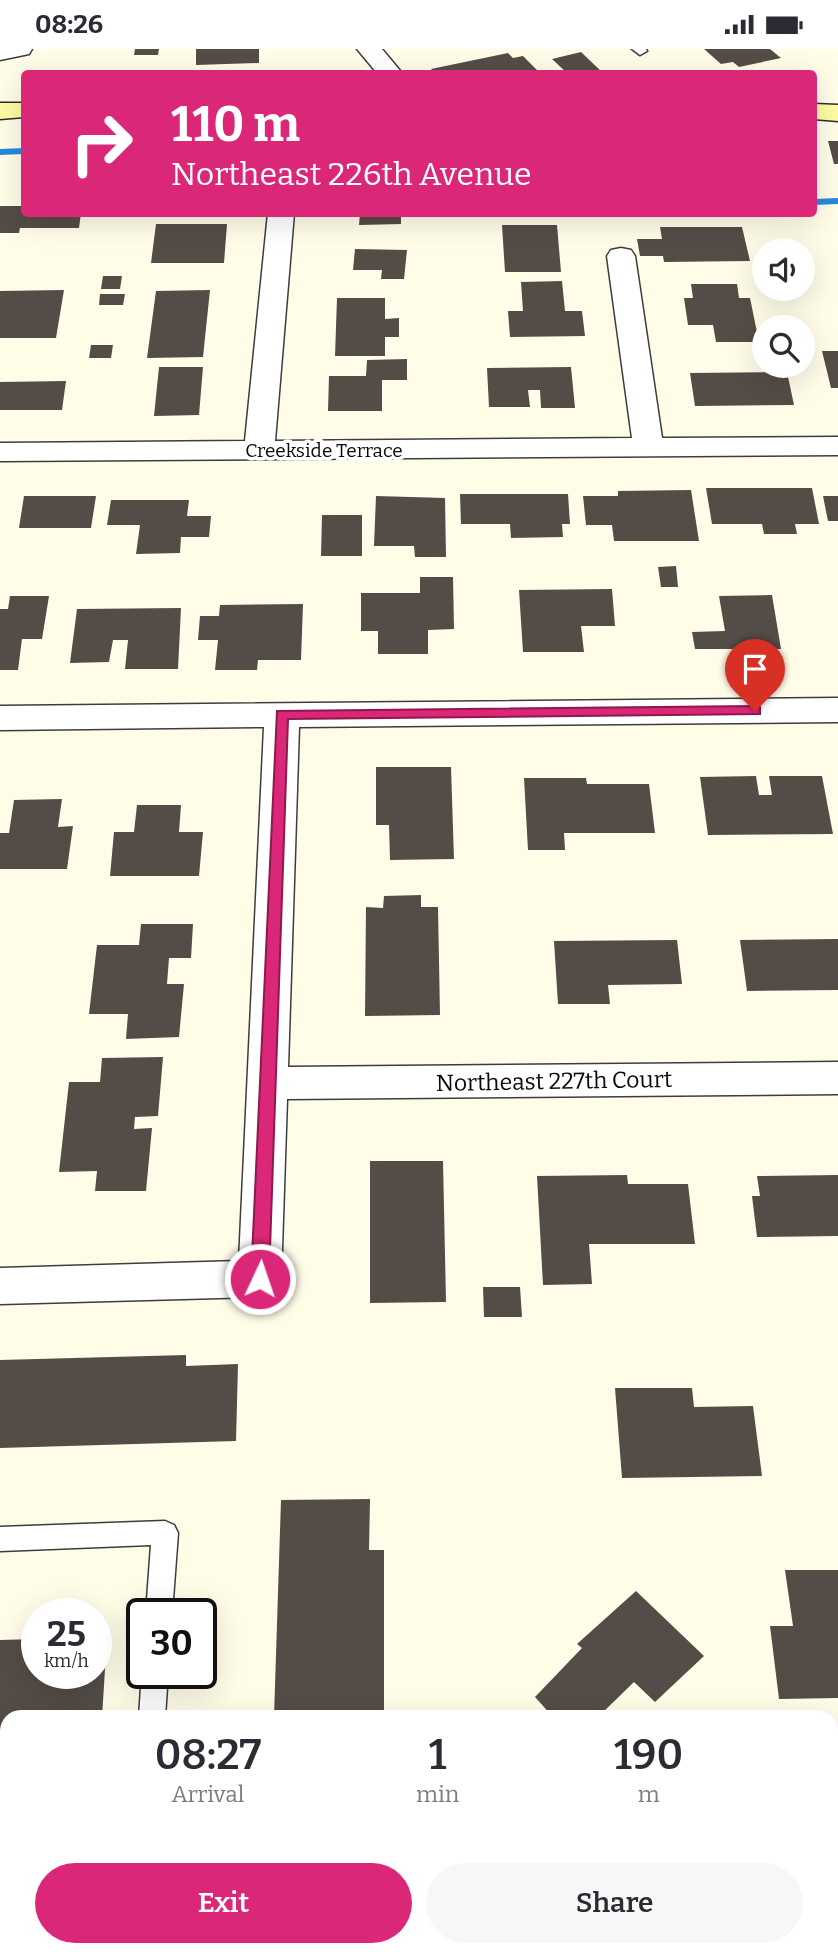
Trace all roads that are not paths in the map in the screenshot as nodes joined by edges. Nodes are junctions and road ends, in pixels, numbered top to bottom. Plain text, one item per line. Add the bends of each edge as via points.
1 (20, 49) edge
2 (369, 49) edge
3 (0, 53) edge
4 (387, 70) edge
5 (21, 110) edge
6 (0, 111) edge
7 (817, 112) edge
8 (838, 113) edge
9 (281, 217) edge
10 (621, 256) dead end
11 (838, 446) edge
12 (648, 448) junction
13 (259, 450) junction
14 (0, 452) edge
15 (838, 710) edge
16 (282, 714) junction
17 (0, 718) edge
18 (838, 1078) edge
19 (270, 1083) junction
20 (0, 1286) edge
21 (0, 1539) edge
22 (160, 1598) edge
23 (154, 1689) edge
24 (152, 1710) edge

1 - 3 street
2 - 4 street
5 - 6 main road
7 - 8 main road
9 - 13 street
10 - 12 street
11 - 12 street, Creekside Terrace
12 - 13 street, Creekside Terrace
13 - 14 street, Creekside Terrace
15 - 16 street
16 - 17 street
16 - 19 street
18 - 19 street, Northeast 227th Court
19 - 20 street via 260,1279
21 - 22 lane via 165,1533
23 - 24 lane

